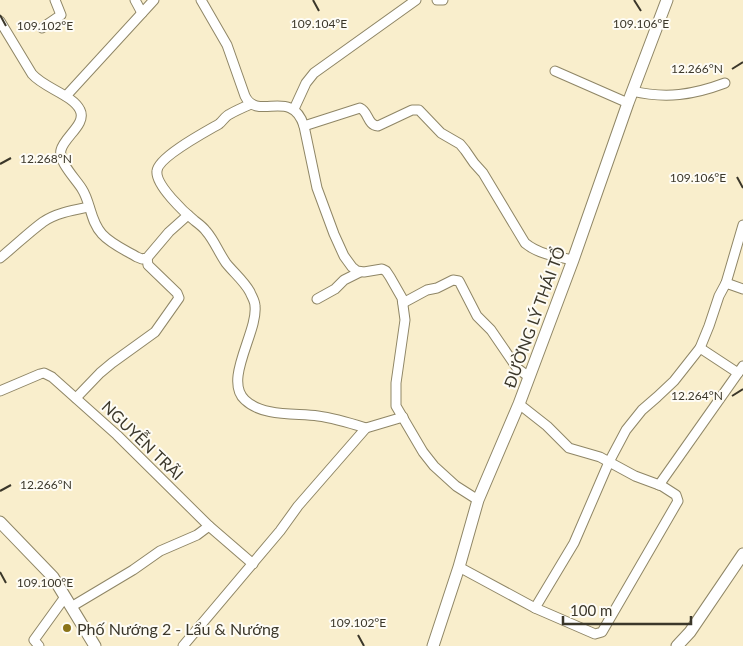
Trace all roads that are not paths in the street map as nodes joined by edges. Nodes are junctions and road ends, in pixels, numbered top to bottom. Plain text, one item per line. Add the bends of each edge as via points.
1 (55, 0) edge
2 (135, 0) edge
3 (154, 0) edge
4 (201, 0) edge
5 (416, 0) edge
6 (437, 0) edge
7 (443, 0) edge
8 (667, 0) edge
9 (142, 13) junction
10 (0, 20) edge
11 (42, 28) dead end
12 (555, 71) dead end
13 (725, 83) dead end
14 (632, 91) junction
15 (66, 96) junction
16 (628, 103) junction
17 (251, 104) junction
18 (294, 109) junction
19 (304, 126) junction
20 (89, 207) junction
21 (188, 215) junction
22 (743, 225) edge
23 (0, 258) edge
24 (147, 258) junction
25 (573, 260) junction
26 (360, 272) junction
27 (726, 283) junction
28 (743, 288) edge
29 (317, 299) dead end
30 (403, 304) junction
31 (700, 348) junction
32 (740, 369) edge
33 (528, 377) junction
34 (0, 391) edge
35 (76, 398) junction
36 (519, 404) junction
37 (403, 417) junction
38 (366, 428) junction
39 (609, 462) junction
40 (659, 484) junction
41 (478, 500) junction
42 (0, 522) edge
43 (209, 526) junction
44 (743, 554) edge
45 (253, 564) junction
46 (459, 567) junction
47 (68, 602) junction
48 (534, 608) junction
49 (39, 646) edge
50 (95, 646) edge
51 (183, 646) edge
52 (433, 646) edge
53 (678, 646) edge

1 - 11 street via 61,16
2 - 9 street
3 - 9 street
4 - 17 street via 227,45 245,96
5 - 18 street via 314,73
6 - 7 street
8 - 14 street, ĐƯỜNG LÝ THÁI TỔ
9 - 15 street
10 - 15 street via 36,79
12 - 16 street
13 - 14 street via 680,95 660,96
14 - 16 street, ĐƯỜNG LÝ THÁI TỔ
15 - 20 street via 79,108 81,118 60,150 60,157 83,191
16 - 25 street, ĐƯỜNG LÝ THÁI TỔ
17 - 18 street
17 - 21 street via 228,115 176,150 158,167 156,171 161,184
18 - 19 street
19 - 25 street via 360,108 371,124 378,126 412,110 419,110 440,133 465,150 483,173 525,243 547,254
19 - 26 street via 317,188 334,234 348,263
20 - 23 street via 57,215 44,222
20 - 24 street via 97,228 108,240 137,257
21 - 24 street
21 - 38 street via 207,231 255,303 254,323 238,378 238,389 246,400 268,411 342,420
22 - 27 street
24 - 35 street via 148,265 177,293 178,298 155,332 112,362
25 - 33 street, ĐƯỜNG LÝ THÁI TỔ
26 - 29 street
26 - 30 street via 386,271
27 - 28 street
27 - 31 street
30 - 33 street via 426,290 453,280 459,281 477,316 491,330 517,368
30 - 37 street via 405,320 396,406
31 - 32 street
31 - 39 street via 674,381 632,421
32 - 40 street
33 - 36 street, ĐƯỜNG LÝ THÁI TỔ
34 - 35 street, NGUYỄN TRÃI via 44,374
35 - 43 street, NGUYỄN TRÃI
36 - 39 street via 569,448
36 - 41 street, ĐƯỜNG LÝ THÁI TỔ
37 - 38 street
37 - 41 street via 434,466
38 - 45 street
39 - 40 street
39 - 48 street via 574,543
40 - 48 street via 676,495 678,501 602,632 595,634
41 - 46 street, ĐƯỜNG LÝ THÁI TỔ
42 - 47 street via 53,576
43 - 45 street, NGUYỄN TRÃI
43 - 47 street via 197,535 160,551 133,570
44 - 53 street
45 - 51 street
46 - 48 street
46 - 52 street, ĐƯỜNG LÝ THÁI TỔ
47 - 49 street via 34,640
47 - 50 street

